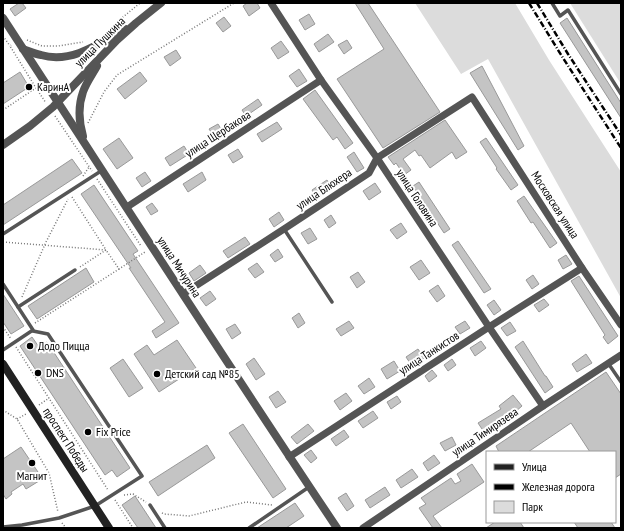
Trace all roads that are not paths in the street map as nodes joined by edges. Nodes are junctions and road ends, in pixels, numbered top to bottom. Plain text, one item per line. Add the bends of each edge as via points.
1 (161, 3) edge
2 (271, 3) edge
3 (552, 3) edge
4 (3, 18) edge
5 (136, 23) junction
6 (23, 49) junction
7 (103, 55) junction
8 (321, 80) junction
9 (621, 94) edge
10 (472, 97) joint
11 (58, 102) junction
12 (3, 145) edge
13 (87, 147) junction
14 (378, 158) junction
15 (101, 169) junction
16 (127, 207) junction
17 (284, 229) junction
18 (3, 234) edge
19 (582, 268) junction
20 (75, 270) dead end
21 (3, 284) edge
22 (183, 294) junction
23 (332, 302) dead end
24 (18, 307) junction
25 (621, 325) edge
26 (489, 327) junction
27 (33, 331) junction
28 (3, 350) edge
29 (621, 355) edge
30 (608, 363) junction
31 (3, 364) edge
32 (621, 382) edge
33 (543, 406) junction
34 (289, 457) junction
35 (309, 487) junction
36 (150, 505) dead end
37 (95, 506) junction
38 (3, 526) edge
39 (22, 527) edge
40 (109, 528) edge
41 (165, 528) edge
42 (249, 528) edge
43 (337, 528) edge
44 (363, 528) edge

1 - 5 street, улица Пушкина
2 - 8 street, улица Головина
3 - 9 lane via 560,16 568,10
4 - 6 street, улица Мичурина
5 - 6 street via 74,55 42,56
5 - 7 street, улица Пушкина
6 - 11 street, улица Мичурина
7 - 11 street, улица Пушкина
7 - 13 street via 83,91 79,108 79,120
8 - 14 street, улица Головина
8 - 16 street, улица Щербакова
10 - 14 street, улица Блюхера
10 - 19 street, Московская улица
11 - 12 street, улица Пушкина
11 - 13 street, улица Мичурина
13 - 15 street, улица Мичурина
14 - 17 street, улица Блюхера via 369,173
14 - 26 street, улица Головина
15 - 16 street, улица Мичурина
15 - 18 lane
16 - 22 street, улица Мичурина
17 - 22 street, улица Блюхера
17 - 23 lane
19 - 25 street, Московская улица
19 - 26 street, улица Танкистов
20 - 24 lane
21 - 24 lane
22 - 34 street, улица Мичурина
24 - 27 lane
26 - 33 street, улица Головина
26 - 34 street, улица Танкистов
27 - 28 lane
27 - 37 lane via 48,334 142,476
29 - 30 street, улица Тимирязева
30 - 32 lane
30 - 33 street, улица Тимирязева
31 - 37 main road, проспект Победы
33 - 44 street, улица Тимирязева
34 - 35 street, улица Мичурина
35 - 42 lane
35 - 43 street, улица Мичурина
36 - 41 lane
37 - 39 lane
37 - 40 main road, проспект Победы
38 - 39 lane

